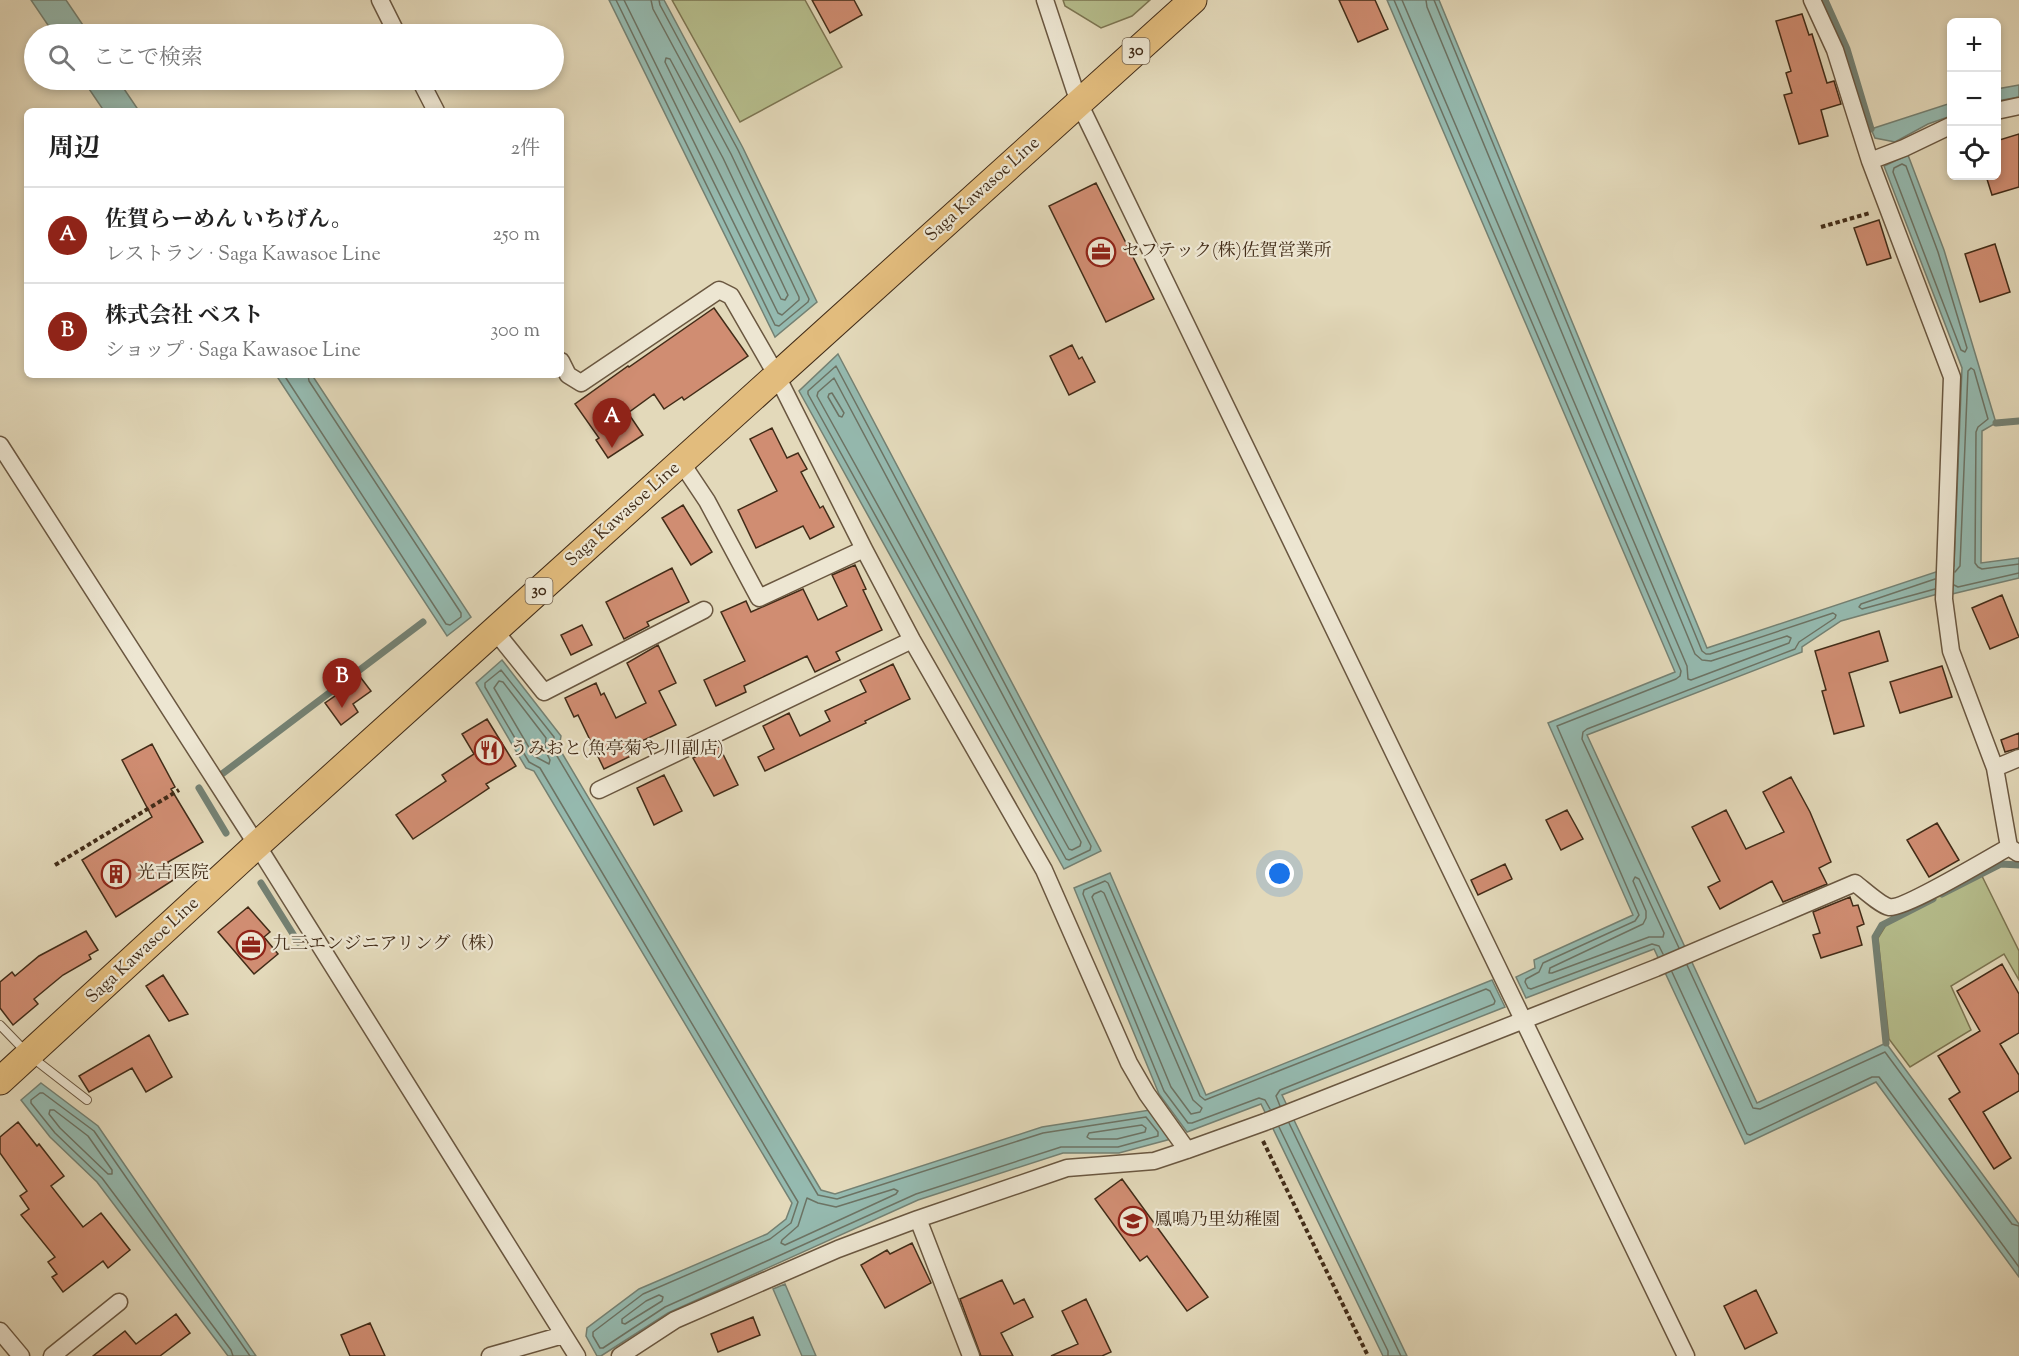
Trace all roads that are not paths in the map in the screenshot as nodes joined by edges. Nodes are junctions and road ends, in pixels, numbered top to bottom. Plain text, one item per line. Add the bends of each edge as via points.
1 (380, 0) edge
2 (1045, 0) edge
3 (1193, 0) edge
4 (1812, 0) edge
5 (393, 24) edge
6 (425, 90) edge
7 (1079, 103) junction
8 (2019, 106) edge
9 (434, 108) edge
10 (2001, 110) edge
11 (1950, 126) edge
12 (1870, 161) junction
13 (564, 367) edge
14 (777, 376) junction
15 (0, 446) edge
16 (681, 462) junction
17 (864, 549) junction
18 (704, 610) dead end
19 (495, 630) junction
20 (912, 640) junction
21 (2019, 758) edge
22 (1995, 768) junction
23 (599, 790) dead end
24 (257, 845) junction
25 (2014, 851) edge
26 (1521, 1019) junction
27 (0, 1025) edge
28 (29, 1055) junction
29 (0, 1081) edge
30 (87, 1100) dead end
31 (1187, 1150) junction
32 (918, 1219) junction
33 (119, 1302) dead end
34 (563, 1335) junction
35 (2, 1337) edge
36 (21, 1356) edge
37 (52, 1356) edge
38 (490, 1356) edge
39 (576, 1356) edge
40 (620, 1356) edge
41 (971, 1356) edge
42 (1686, 1356) edge

1 - 5 street
2 - 7 street
3 - 7 main road, Saga Kawasoe Line / 30
4 - 12 street via 1835,50
6 - 9 street
7 - 14 main road, Saga Kawasoe Line / 30
7 - 26 street
8 - 10 street
11 - 12 street
12 - 22 street via 1952,377 1944,599 1951,651
13 - 14 street via 568,375 581,383 719,290 731,296
14 - 16 main road, Saga Kawasoe Line / 30
14 - 17 street
15 - 24 street
16 - 17 street via 707,501 759,598
16 - 19 main road, Saga Kawasoe Line / 30
17 - 20 street
18 - 19 street via 544,692
19 - 24 main road, Saga Kawasoe Line / 30
20 - 23 street
20 - 31 street via 1044,870 1147,1095
21 - 22 street
22 - 25 street
24 - 28 main road, Saga Kawasoe Line / 30
24 - 34 street
25 - 26 street via 1895,907 1886,907 1855,883 1656,968
26 - 31 street
26 - 42 street
27 - 28 lane
28 - 29 main road, Saga Kawasoe Line / 30
28 - 30 lane
31 - 32 street via 1154,1161 1066,1168
32 - 40 street via 838,1249 675,1320
32 - 41 street
33 - 37 street
34 - 38 street
34 - 39 street
35 - 36 street

